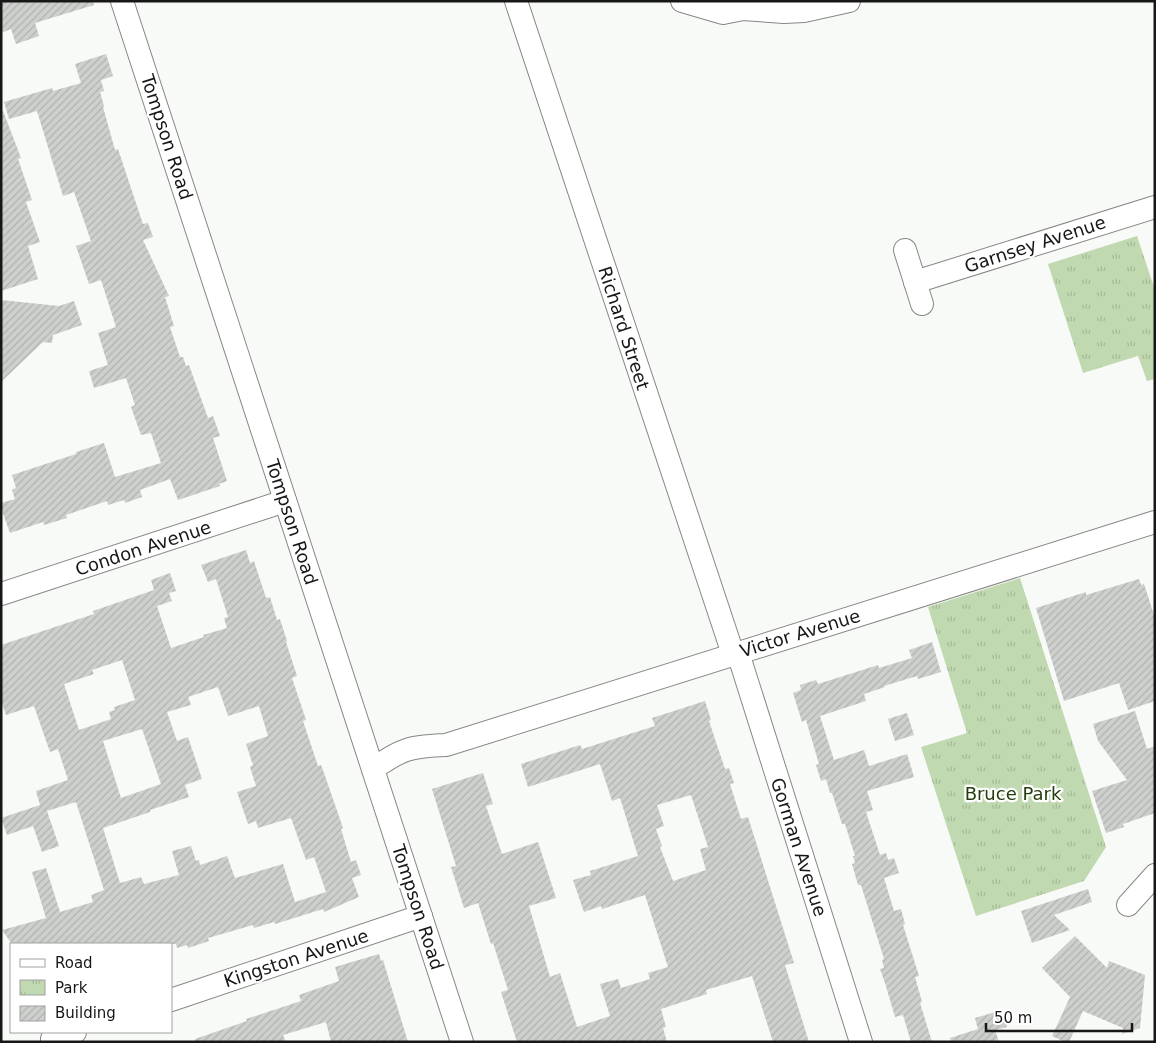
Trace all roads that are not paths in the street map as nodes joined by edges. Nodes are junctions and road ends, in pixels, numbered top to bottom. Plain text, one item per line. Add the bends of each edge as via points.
1 (122, 1) edge
2 (516, 1) edge
3 (682, 1) edge
4 (849, 1) edge
5 (735, 5) edge
6 (1155, 206) edge
7 (905, 250) dead end
8 (915, 282) junction
9 (922, 304) dead end
10 (285, 501) junction
11 (1155, 522) edge
12 (1, 594) edge
13 (735, 653) junction
14 (373, 769) junction
15 (1155, 874) edge
16 (1128, 905) dead end
17 (421, 916) junction
18 (172, 1000) edge
19 (72, 1033) edge
20 (52, 1039) dead end
21 (462, 1042) edge
22 (861, 1042) edge

1 - 10 street, Tompson Road
2 - 13 street, Richard Street
3 - 5 street via 723,14
4 - 5 street via 784,12
6 - 8 street, Garnsey Avenue
7 - 8 street
8 - 9 street
10 - 12 street, Condon Avenue
10 - 14 street, Tompson Road
11 - 13 street, Victor Avenue
13 - 14 street, Victor Avenue via 446,745 426,760 400,768
13 - 22 street, Gorman Avenue
14 - 17 street, Tompson Road
15 - 16 street
17 - 18 street, Kingston Avenue
17 - 21 street, Tompson Road
19 - 20 street

